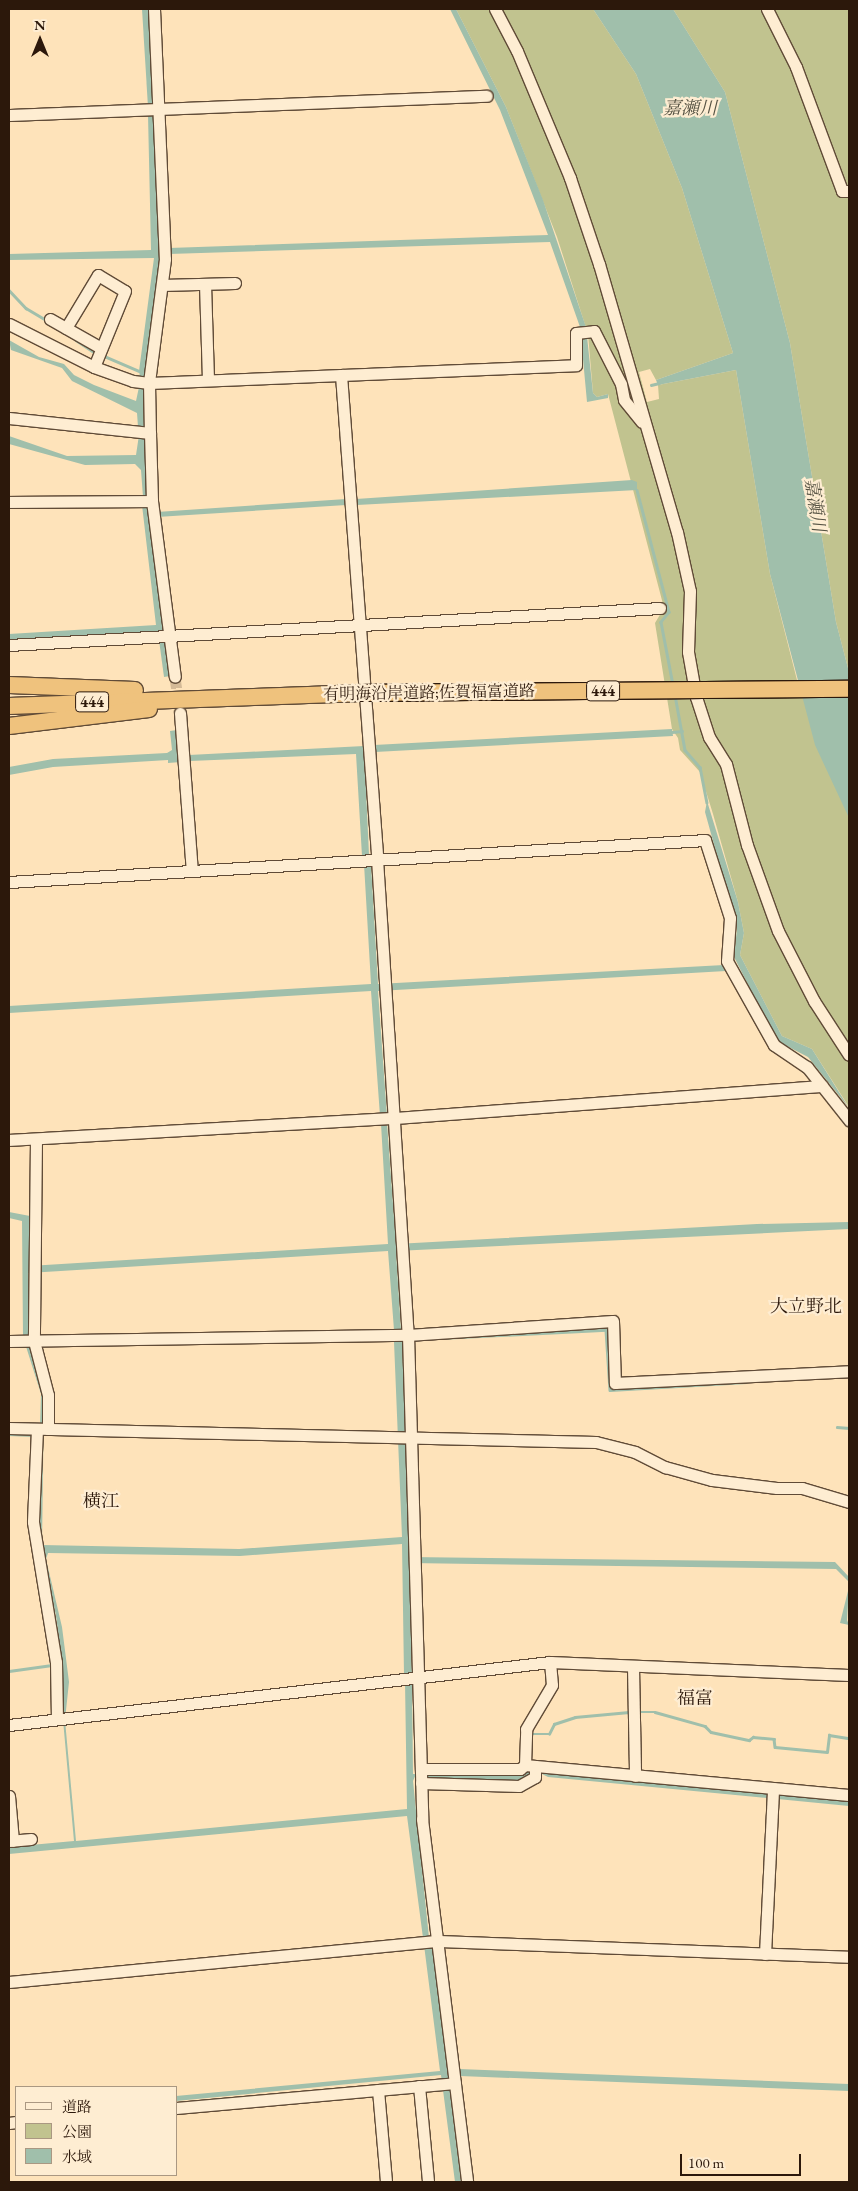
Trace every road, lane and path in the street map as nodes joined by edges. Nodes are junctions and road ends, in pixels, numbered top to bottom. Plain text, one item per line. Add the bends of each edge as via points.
1 (154, 9) edge
2 (496, 9) edge
3 (767, 9) edge
4 (487, 96) dead end
5 (158, 110) junction
6 (9, 115) edge
7 (849, 191) edge
8 (235, 283) dead end
9 (205, 284) junction
10 (162, 285) junction
11 (50, 319) dead end
12 (9, 324) edge
13 (66, 328) junction
14 (101, 348) junction
15 (94, 367) junction
16 (341, 375) junction
17 (208, 380) junction
18 (150, 382) junction
19 (9, 418) edge
20 (647, 427) junction
21 (150, 433) junction
22 (152, 501) junction
23 (9, 502) edge
24 (660, 608) dead end
25 (360, 627) junction
26 (169, 636) junction
27 (9, 645) edge
28 (175, 677) tunnel mouth
29 (9, 686) edge
30 (849, 689) edge
31 (178, 705) junction
32 (9, 706) edge
33 (9, 726) edge
34 (375, 860) junction
35 (192, 871) junction
36 (9, 882) edge
37 (849, 1055) edge
38 (822, 1086) junction
39 (392, 1118) junction
40 (849, 1120) edge
41 (36, 1139) junction
42 (9, 1140) edge
43 (401, 1335) junction
44 (9, 1341) edge
45 (29, 1341) junction
46 (849, 1371) edge
47 (9, 1428) edge
48 (40, 1432) junction
49 (412, 1439) junction
50 (849, 1502) edge
51 (550, 1662) junction
52 (633, 1667) junction
53 (849, 1675) edge
54 (412, 1678) junction
55 (62, 1718) junction
56 (9, 1725) edge
57 (421, 1769) junction
58 (532, 1769) junction
59 (635, 1776) junction
60 (421, 1783) junction
61 (773, 1788) junction
62 (849, 1795) edge
63 (9, 1796) edge
64 (31, 1839) dead end
65 (11, 1841) edge
66 (436, 1941) junction
67 (765, 1954) junction
68 (849, 1957) edge
69 (9, 1982) edge
70 (448, 2084) junction
71 (419, 2086) junction
72 (378, 2090) junction
73 (178, 2108) edge
74 (386, 2182) edge
75 (428, 2182) edge
76 (467, 2182) edge

1 - 5 street
2 - 20 street via 570,178
3 - 7 street via 812,104 842,191
4 - 5 street
5 - 6 street
5 - 10 street via 165,258
8 - 9 street
9 - 10 street
9 - 17 street
10 - 18 street
11 - 13 street
12 - 15 street
13 - 14 street
13 - 14 street via 98,275 125,291
14 - 15 street
15 - 18 street via 134,381
16 - 17 street
16 - 20 street via 576,365 576,333 594,331 621,384 624,400
16 - 25 street
17 - 18 street
18 - 21 street
19 - 21 street
20 - 37 street via 677,532 690,592 688,652 696,697 709,737 726,764 746,845 768,908 814,1001
21 - 22 street
22 - 23 street
22 - 26 street
24 - 25 street
25 - 26 street
25 - 34 street
26 - 27 street
26 - 28 street
29 - 31 highway via 156,691
30 - 31 highway, 有明海沿岸道路;佐賀福富道路 / 444, bridge via 356,693
31 - 32 highway, 有明海沿岸道路;佐賀福富道路 / 444
31 - 33 highway
31 - 35 street
34 - 35 street
34 - 38 street via 705,840 730,918 727,961 774,1045 807,1067
34 - 39 street
35 - 36 street
38 - 39 street
38 - 40 street
39 - 41 street
39 - 43 street via 402,1247
41 - 42 street
41 - 45 street via 34,1269
43 - 45 street
43 - 46 street via 613,1321 615,1383
43 - 49 street
44 - 45 street
45 - 48 street via 48,1395
47 - 48 street
48 - 49 street
48 - 55 street via 35,1544 57,1664
49 - 50 street via 596,1442 635,1452 665,1467 712,1480 802,1488
49 - 54 street via 415,1560
51 - 52 street
51 - 54 street
51 - 58 street via 552,1685 526,1729
52 - 53 street
52 - 59 street
54 - 55 street
54 - 57 street
55 - 56 street
57 - 58 street
57 - 60 street
58 - 59 street
58 - 60 street via 519,1786
59 - 61 street
60 - 66 street
61 - 62 street
61 - 67 street
63 - 65 street
64 - 65 street
66 - 67 street
66 - 69 street
66 - 70 street
67 - 68 street
70 - 71 street
70 - 76 street
71 - 72 street
71 - 75 street
72 - 73 street
72 - 74 street

